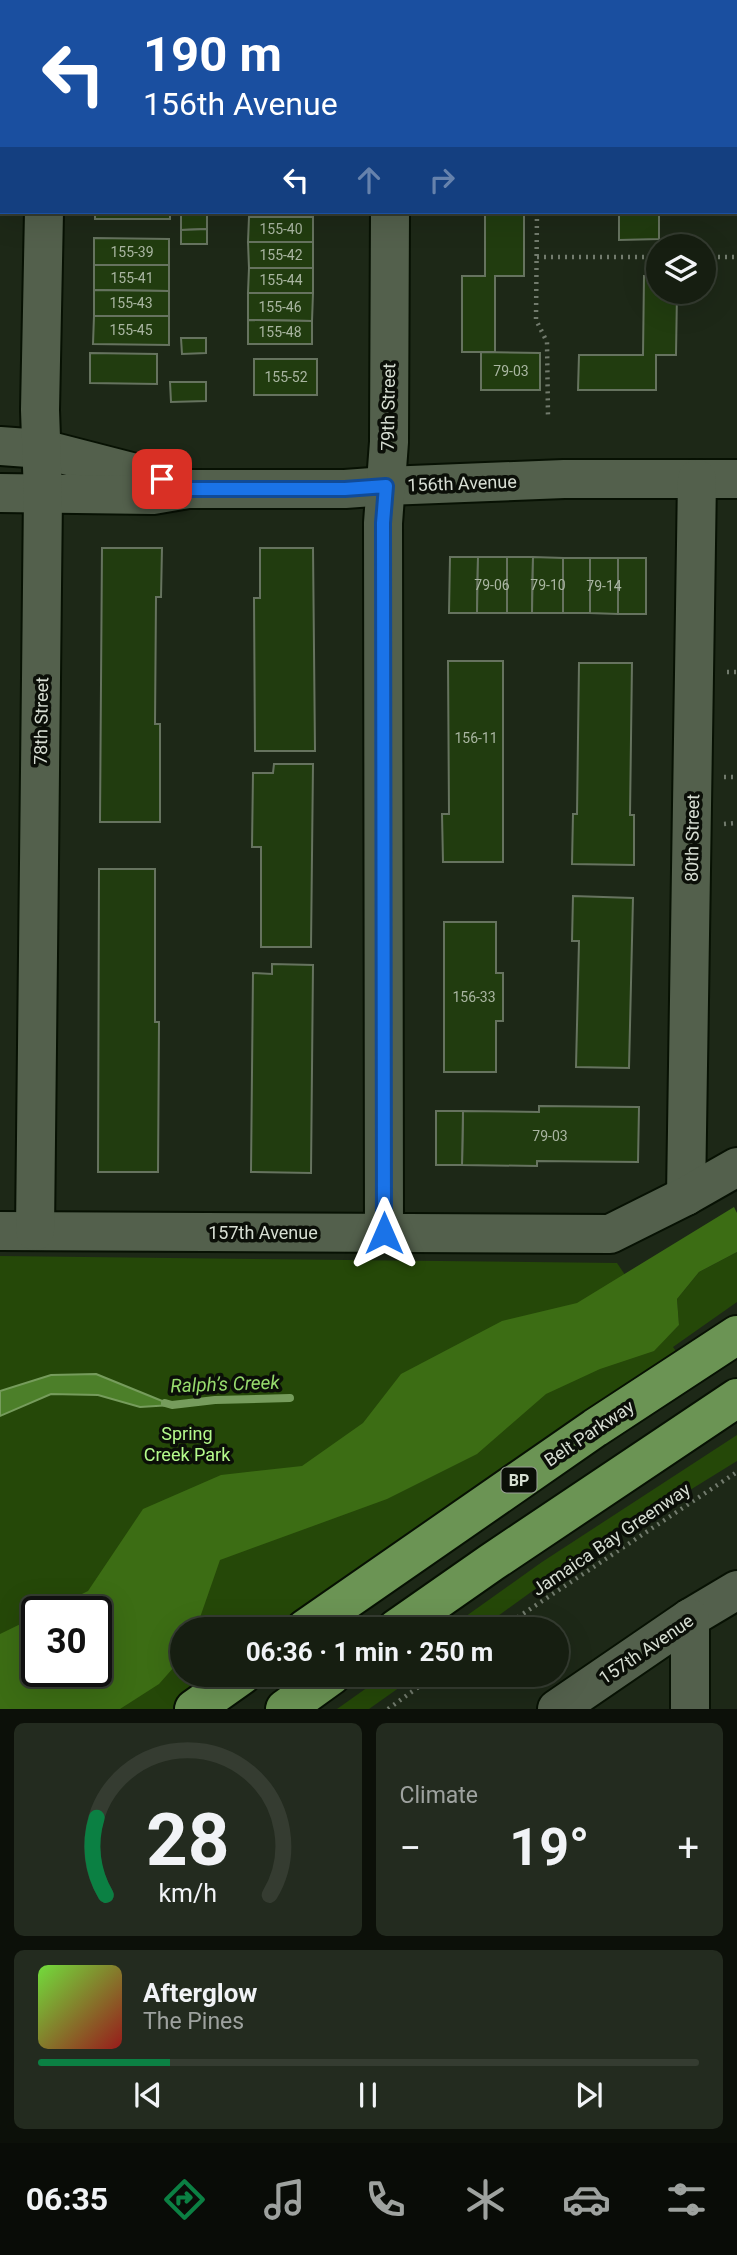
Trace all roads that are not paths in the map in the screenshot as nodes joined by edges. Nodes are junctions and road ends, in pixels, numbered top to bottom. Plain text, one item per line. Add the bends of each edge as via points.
1 (44, 214) edge
2 (390, 214) edge
3 (0, 446) edge
4 (42, 449) junction
5 (697, 479) junction
6 (737, 479) edge
7 (386, 486) junction
8 (188, 489) junction
9 (0, 493) edge
10 (44, 495) junction
11 (737, 1167) edge
12 (686, 1196) junction
13 (18, 1231) edge
14 (384, 1233) junction
15 (737, 1335) edge
16 (737, 1398) edge
17 (737, 1590) edge
18 (322, 1617) edge
19 (413, 1617) edge
20 (690, 1618) junction
21 (225, 1687) edge
22 (315, 1687) edge
23 (194, 1709) edge
24 (285, 1709) edge
25 (557, 1709) edge
26 (690, 1709) edge

1 - 4 street, 78th Street
2 - 7 street, 79th Street
3 - 4 street, 156th Avenue
4 - 8 street, 156th Avenue
4 - 10 street, 78th Street
5 - 6 street, 156th Avenue
5 - 7 street, 156th Avenue
5 - 12 street, 80th Street
7 - 8 street, 156th Avenue
7 - 14 street, 79th Street
8 - 10 street, 156th Avenue via 153,495
9 - 10 street, 156th Avenue
10 - 13 street, 78th Street
11 - 12 street
12 - 14 street, 157th Avenue via 610,1234
13 - 14 street, 157th Avenue
15 - 18 highway, Belt Parkway / BP
16 - 19 highway
17 - 20 street, 157th Avenue
20 - 25 street, 157th Avenue
20 - 26 street
21 - 23 highway
22 - 24 highway

